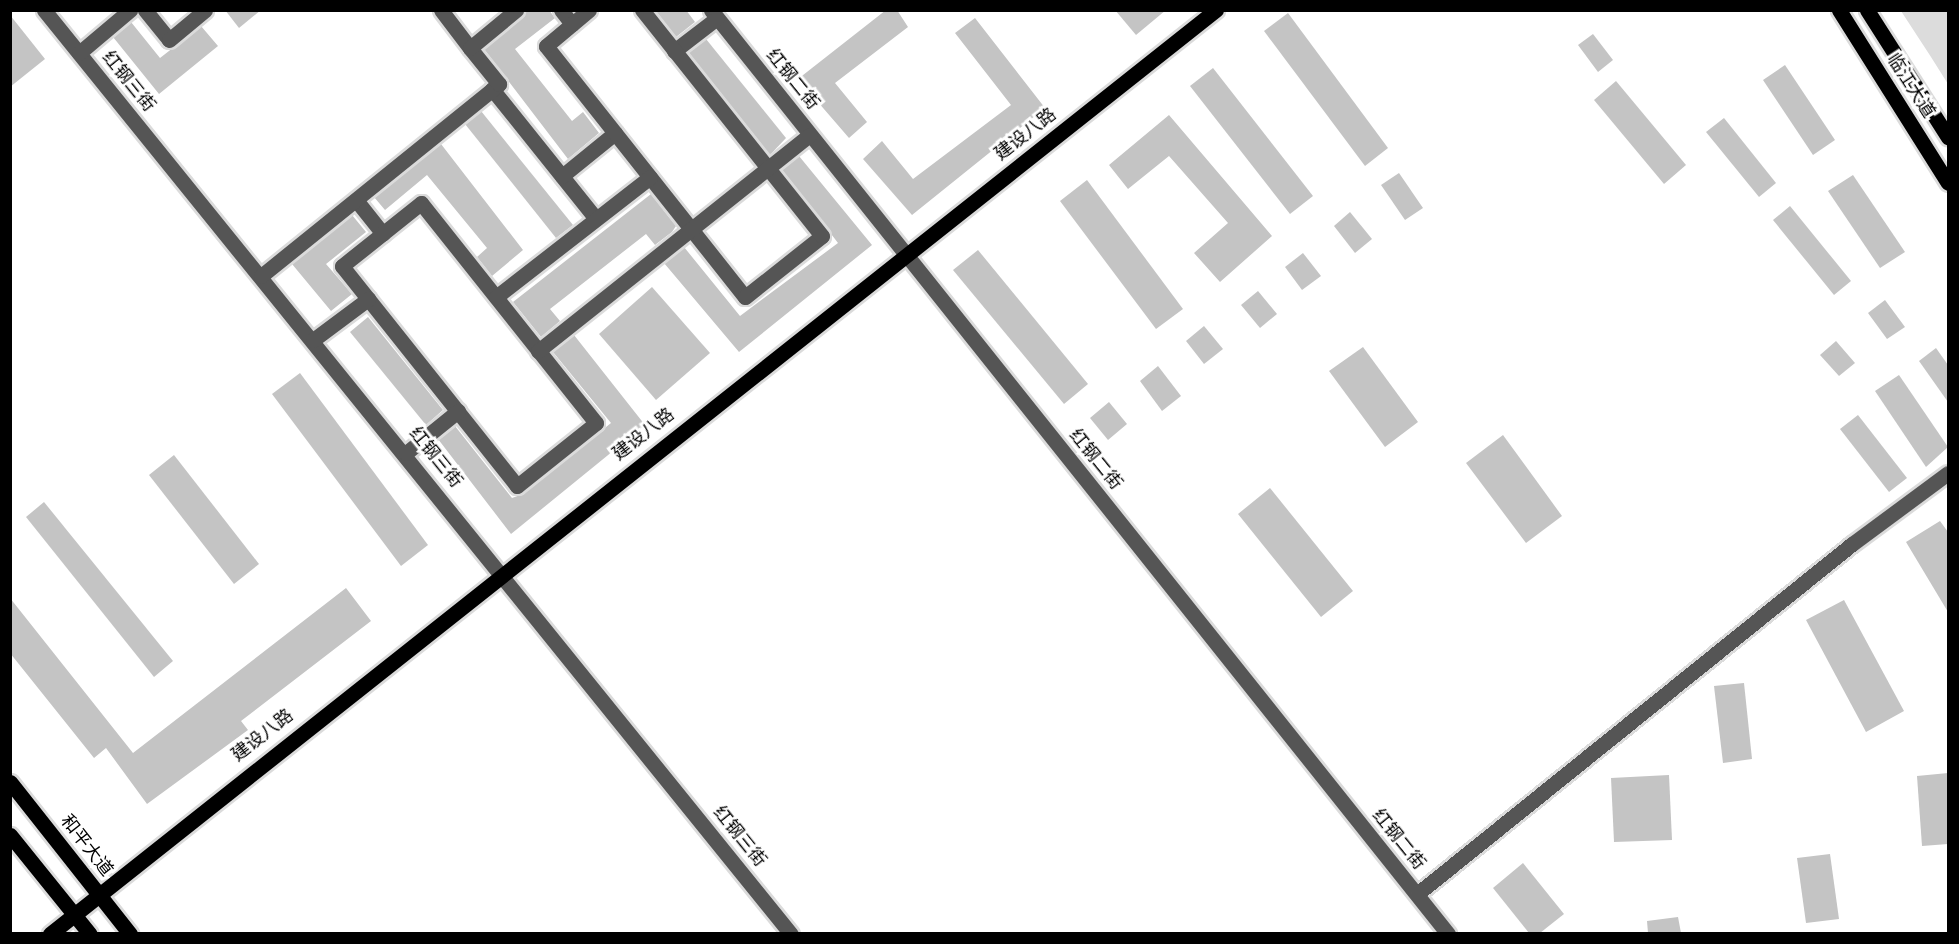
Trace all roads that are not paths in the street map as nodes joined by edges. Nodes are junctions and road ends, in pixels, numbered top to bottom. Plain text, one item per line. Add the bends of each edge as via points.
1 (45, 10) edge
2 (130, 10) edge
3 (145, 10) edge
4 (206, 10) edge
5 (441, 10) edge
6 (516, 10) edge
7 (561, 10) edge
8 (589, 10) edge
9 (642, 10) edge
10 (1216, 10) edge
11 (1839, 10) edge
12 (1868, 10) edge
13 (714, 14) edge
14 (572, 24) junction
15 (470, 48) junction
16 (674, 51) junction
17 (79, 53) junction
18 (492, 89) junction
19 (615, 133) junction
20 (810, 135) junction
21 (1948, 137) edge
22 (768, 168) junction
23 (562, 176) junction
24 (650, 177) junction
25 (1948, 183) edge
26 (356, 200) junction
27 (596, 219) junction
28 (691, 230) junction
29 (383, 234) junction
30 (906, 254) junction
31 (261, 276) junction
32 (496, 297) junction
33 (368, 298) junction
34 (313, 340) junction
35 (538, 351) junction
36 (458, 411) junction
37 (406, 453) junction
38 (1948, 473) edge
39 (502, 572) junction
40 (10, 782) edge
41 (10, 835) edge
42 (97, 892) junction
43 (1417, 894) junction
44 (75, 916) junction
45 (55, 932) edge
46 (90, 933) edge
47 (130, 933) edge
48 (792, 933) edge
49 (1448, 933) edge

1 - 17 street, 红钢三街
2 - 17 street
3 - 4 street via 169,40
5 - 15 street
6 - 15 street
7 - 14 street
8 - 14 street
9 - 16 street
10 - 30 main road, 建设八路
11 - 25 main road, 临江大道
12 - 21 main road, 临江大道
13 - 16 street
13 - 20 street, 红钢二街
14 - 19 street via 546,46
15 - 18 street via 499,84
16 - 22 street
17 - 31 street, 红钢三街
18 - 23 street
18 - 26 street
19 - 23 street
19 - 24 street
20 - 22 street
20 - 30 street, 红钢二街
22 - 28 street
22 - 28 street via 822,236 745,297
23 - 27 street
24 - 27 street
24 - 28 street
26 - 29 street
26 - 31 street
27 - 32 street
28 - 35 street
29 - 32 street via 421,203
29 - 33 street via 342,266
30 - 39 main road, 建设八路
30 - 43 street, 红钢二街
31 - 34 street, 红钢三街
32 - 35 street
33 - 34 street
33 - 36 street
34 - 37 street, 红钢三街
35 - 36 street via 596,423 517,486
36 - 37 street
37 - 39 street, 红钢三街
38 - 43 street via 1852,544
39 - 42 main road, 建设八路
39 - 48 street, 红钢三街
40 - 42 main road, 和平大道
41 - 44 main road
42 - 44 main road, 建设八路
42 - 47 main road, 和平大道
43 - 49 street, 红钢二街
44 - 45 main road, 建设八路
44 - 46 main road

